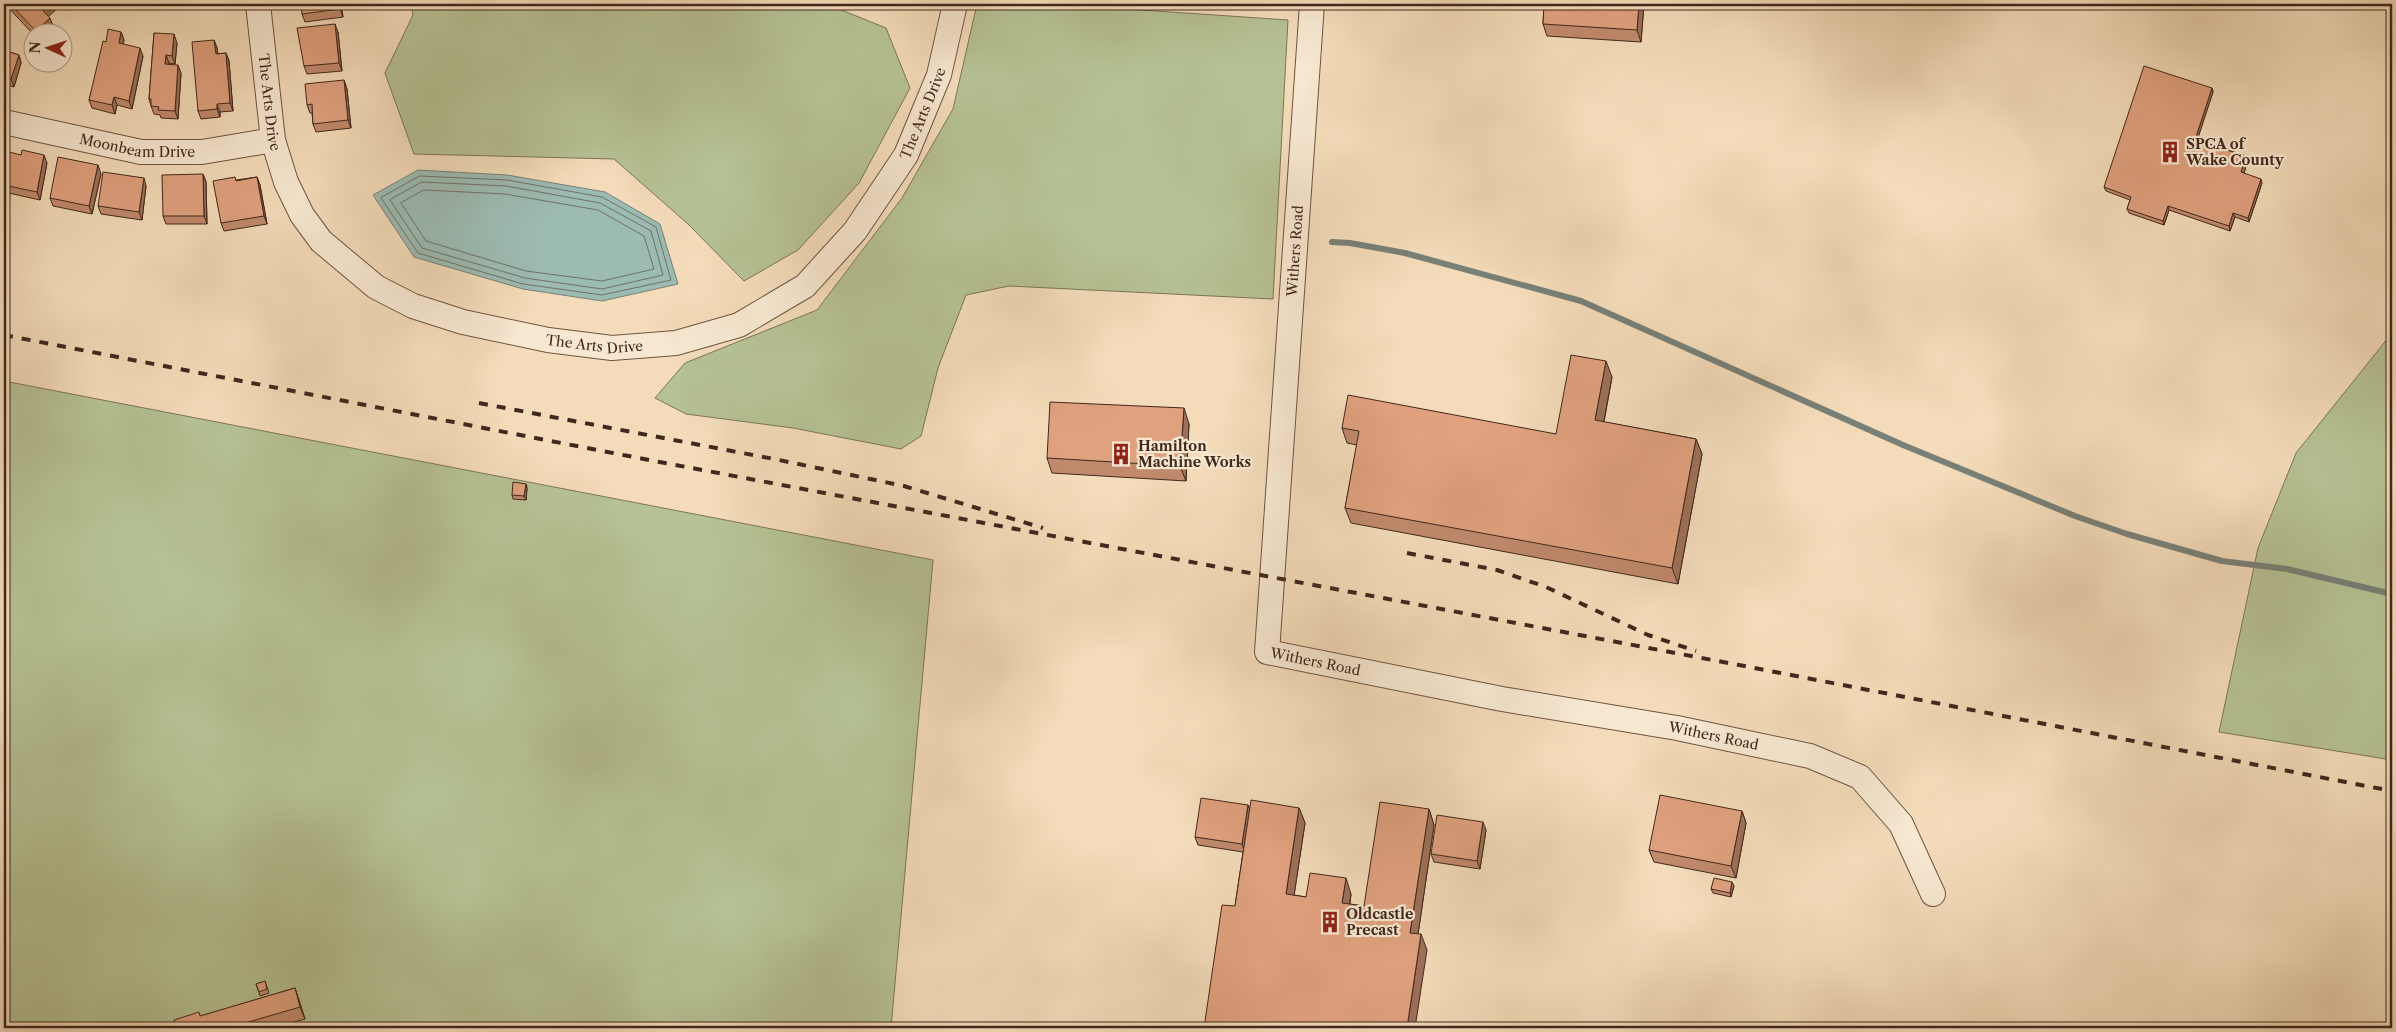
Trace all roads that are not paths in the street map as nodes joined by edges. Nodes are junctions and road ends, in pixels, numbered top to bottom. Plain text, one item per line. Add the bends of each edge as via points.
1 (258, 4) edge
2 (955, 4) edge
3 (1312, 4) edge
4 (4, 122) edge
5 (273, 140) junction
6 (1933, 894) dead end

1 - 5 street, The Arts Drive
2 - 5 street, The Arts Drive via 939,75 906,155 855,231 805,286 739,325 676,343 612,348 548,340 463,322 413,306 376,287 321,240 302,215 286,182
3 - 6 street, Withers Road via 1267,652 1810,756 1860,776 1901,824
4 - 5 street, Moonbeam Drive via 141,152 202,152

